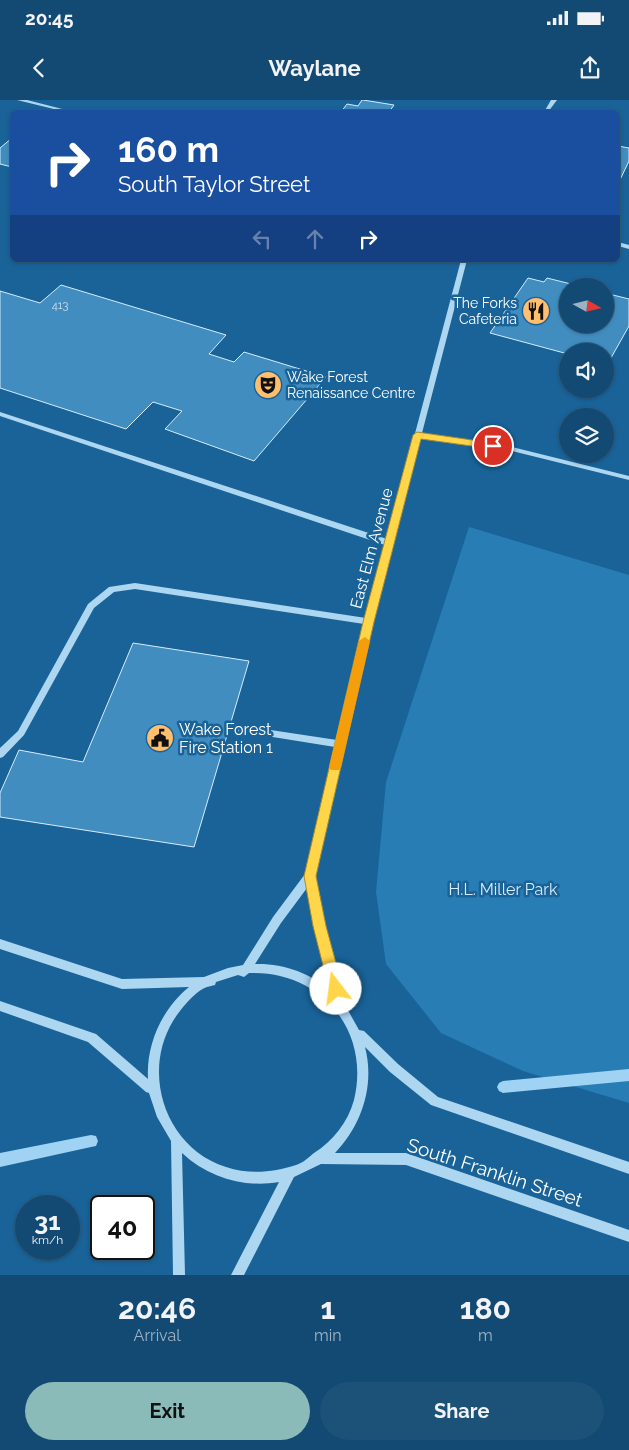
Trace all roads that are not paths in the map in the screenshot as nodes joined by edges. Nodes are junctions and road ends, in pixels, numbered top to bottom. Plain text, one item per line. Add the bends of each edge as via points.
1 (20, 100) edge
2 (62, 110) edge
3 (463, 262) edge
4 (0, 414) edge
5 (417, 435) junction
6 (629, 478) edge
7 (390, 543) junction
8 (369, 622) junction
9 (230, 727) dead end
10 (340, 744) junction
11 (0, 754) edge
12 (310, 876) junction
13 (0, 944) edge
14 (244, 972) junction
15 (211, 982) junction
16 (340, 1005) junction
17 (0, 1006) edge
18 (360, 1035) junction
19 (150, 1088) junction
20 (176, 1143) junction
21 (317, 1158) junction
22 (629, 1168) edge
23 (290, 1171) junction
24 (629, 1236) edge
25 (179, 1275) edge
26 (237, 1275) edge

1 - 2 street
3 - 5 street, East Elm Avenue
4 - 7 street
5 - 6 street via 512,449
5 - 7 street, East Elm Avenue
7 - 8 street, East Elm Avenue
8 - 10 street, East Elm Avenue
8 - 11 street via 136,586 112,589 91,606 21,733
9 - 10 street
10 - 12 street, East Elm Avenue
12 - 14 street, East Elm Avenue
12 - 16 street, East Elm Avenue via 319,926
13 - 15 street via 122,984
14 - 15 street
14 - 16 street via 282,972 316,982
15 - 19 street via 183,1002 161,1029 151,1058
16 - 18 street
17 - 19 street via 92,1038
18 - 21 street via 366,1070 360,1106 340,1139
18 - 22 street via 435,1101
19 - 20 street via 159,1117
20 - 23 street via 201,1162 229,1175 260,1177
20 - 25 street
21 - 23 street
21 - 24 street, South Franklin Street via 406,1159
23 - 26 street

